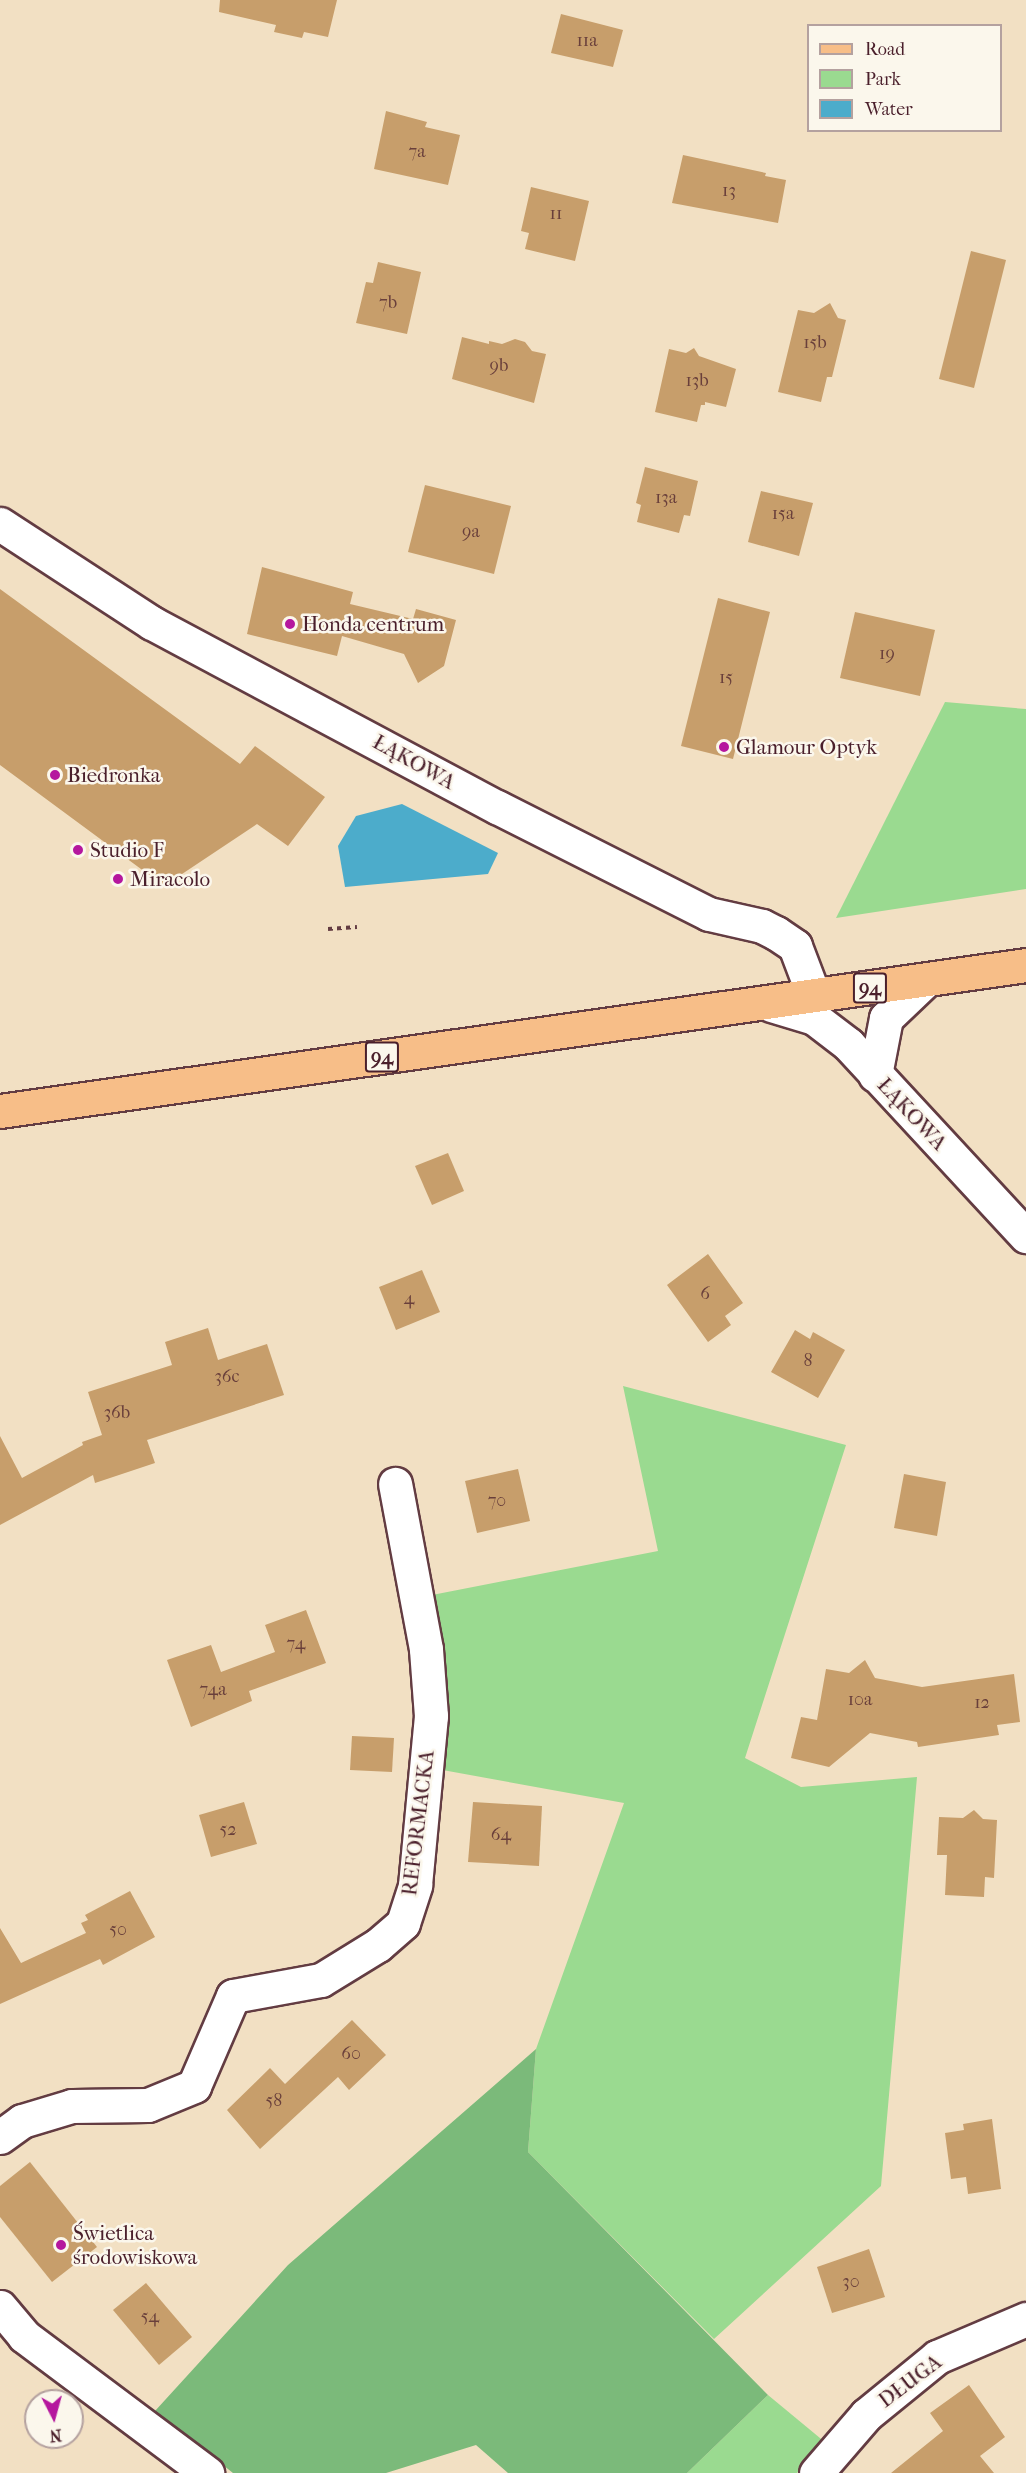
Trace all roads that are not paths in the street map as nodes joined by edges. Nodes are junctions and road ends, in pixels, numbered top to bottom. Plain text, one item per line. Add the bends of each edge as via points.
1 (0, 525) edge
2 (1026, 965) edge
3 (926, 980) junction
4 (814, 996) junction
5 (764, 1003) junction
6 (874, 1075) junction
7 (0, 1111) edge
8 (1026, 1236) edge
9 (394, 1484) dead end
10 (0, 2137) edge
11 (0, 2307) edge
12 (1026, 2319) edge
13 (12, 2341) edge
14 (207, 2473) edge
15 (816, 2473) edge

1 - 4 street, ŁĄKOWA via 152,623 497,807 709,914 776,933 795,946
2 - 3 main road, 94
3 - 4 main road, 94
3 - 6 street, ŁĄKOWA via 886,1018
4 - 5 main road, 94
5 - 6 street via 814,1018 848,1044
5 - 7 main road, 94
6 - 8 street, ŁĄKOWA
9 - 10 street, REFORMACKA via 426,1649 431,1716 415,1885 403,1923 378,1945 321,1980 232,1996 194,2086 148,2105 72,2106 22,2121
11 - 13 street
12 - 15 street, DŁUGA via 937,2357 866,2415
13 - 14 street

